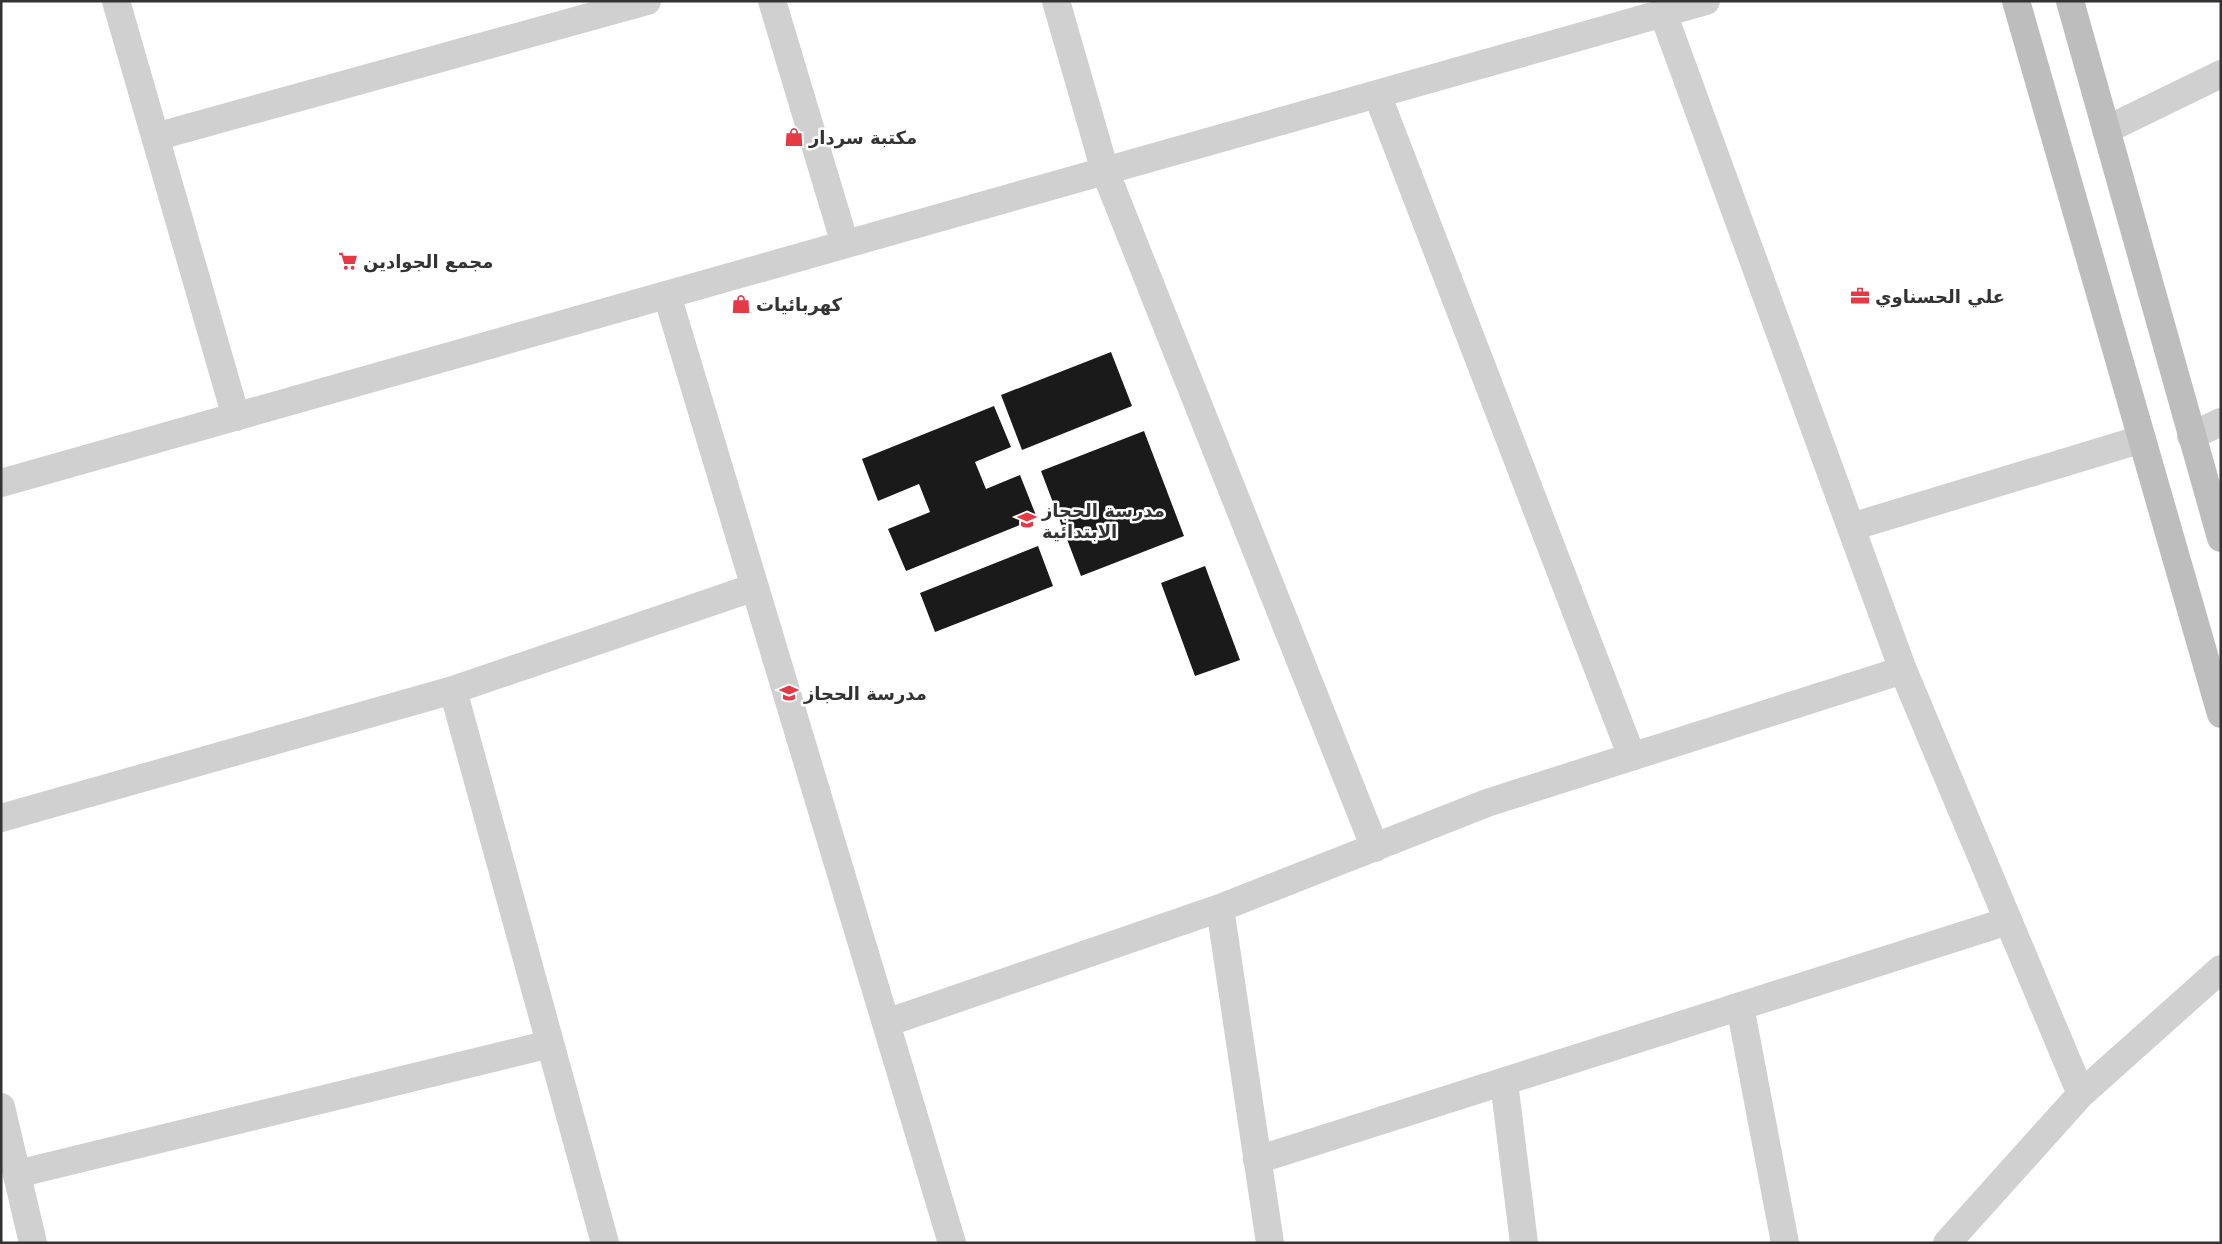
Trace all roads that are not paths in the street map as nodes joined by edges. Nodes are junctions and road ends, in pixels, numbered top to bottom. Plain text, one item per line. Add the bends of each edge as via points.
1 (116, 1) edge
2 (647, 1) edge
3 (772, 1) edge
4 (1056, 1) edge
5 (1706, 1) edge
6 (2016, 1) edge
7 (2070, 1) edge
8 (1663, 13) junction
9 (2221, 74) edge
10 (1377, 94) junction
11 (2106, 130) junction
12 (155, 137) junction
13 (1105, 171) junction
14 (844, 244) junction
15 (667, 295) junction
16 (236, 417) junction
17 (2221, 422) edge
18 (2191, 436) junction
19 (2142, 439) junction
20 (1, 483) edge
21 (1851, 527) junction
22 (2221, 538) edge
23 (755, 587) junction
24 (1903, 670) junction
25 (453, 690) junction
26 (2221, 714) edge
27 (1632, 757) junction
28 (1, 818) edge
29 (1375, 848) junction
30 (1220, 908) junction
31 (2008, 921) junction
32 (2221, 968) edge
33 (1740, 1006) junction
34 (886, 1023) junction
35 (550, 1044) junction
36 (1504, 1082) junction
37 (2081, 1094) junction
38 (1, 1108) edge
39 (1258, 1160) junction
40 (17, 1174) junction
41 (33, 1243) edge
42 (605, 1243) edge
43 (952, 1243) edge
44 (1270, 1243) edge
45 (1524, 1243) edge
46 (1785, 1243) edge
47 (1947, 1243) edge

1 - 12 street
2 - 12 street
3 - 14 street
4 - 13 street
5 - 8 street
6 - 19 main road
7 - 11 main road
8 - 10 street
8 - 21 street
9 - 11 street
10 - 13 street
10 - 27 street
11 - 18 main road
12 - 16 street
13 - 14 street
13 - 29 street
14 - 15 street
15 - 16 street
15 - 23 street
16 - 20 street
17 - 18 street
18 - 22 main road
19 - 21 street
19 - 26 main road
21 - 24 street
23 - 25 street
23 - 34 street
24 - 27 street
24 - 31 street
25 - 28 street
25 - 35 street
27 - 29 street via 1488,803
29 - 30 street
30 - 34 street
30 - 39 street
31 - 33 street
31 - 37 street
32 - 37 street
33 - 36 street
33 - 46 street
34 - 43 street
35 - 40 street
35 - 42 street
36 - 39 street
36 - 45 street
37 - 47 street
38 - 40 street
39 - 44 street
40 - 41 street

